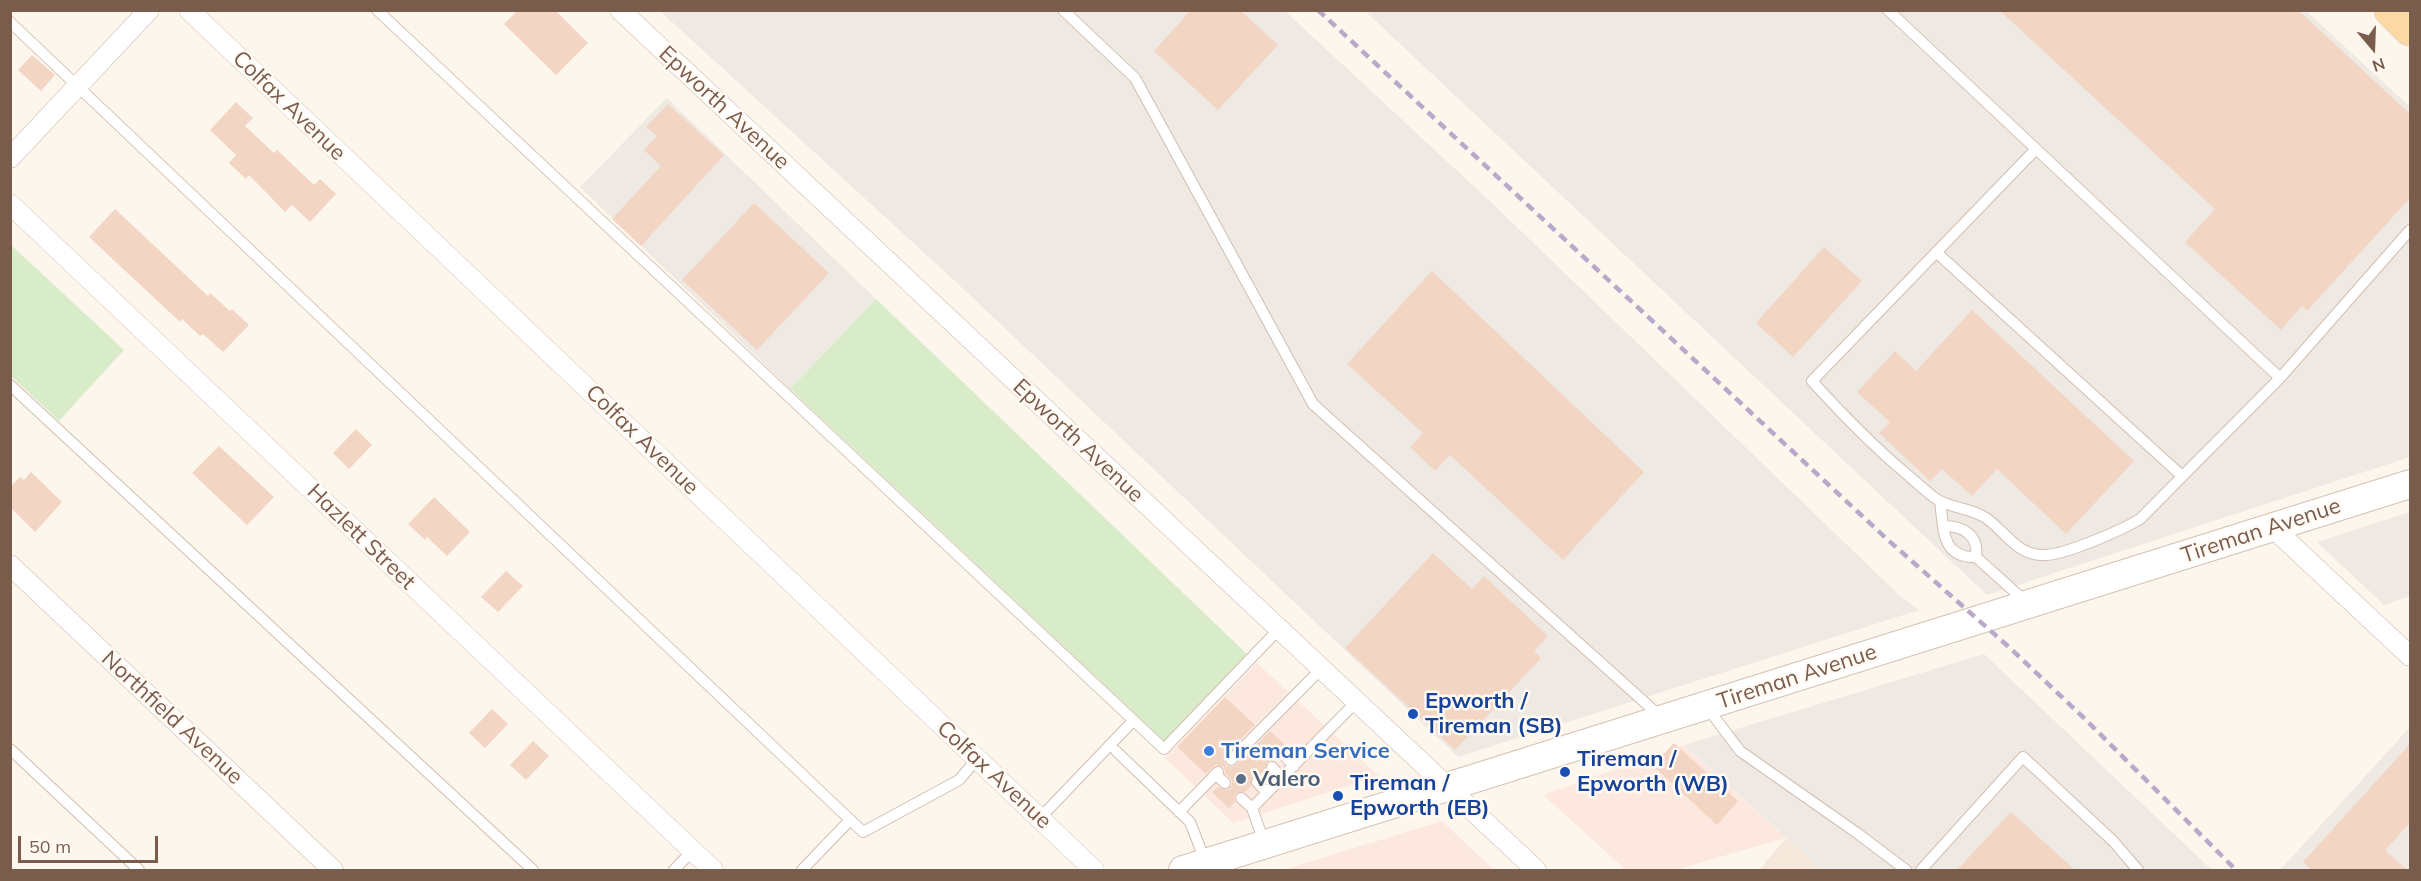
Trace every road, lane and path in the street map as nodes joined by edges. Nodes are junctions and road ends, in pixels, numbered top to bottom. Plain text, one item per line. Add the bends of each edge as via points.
1 (149, 10) edge
2 (189, 10) edge
3 (377, 10) edge
4 (620, 10) edge
5 (1063, 10) edge
6 (1888, 10) edge
7 (10, 22) edge
8 (78, 86) junction
9 (2036, 149) junction
10 (10, 158) edge
11 (10, 204) edge
12 (2410, 231) edge
13 (1936, 252) junction
14 (2280, 378) junction
15 (10, 385) edge
16 (2182, 476) junction
17 (2410, 484) edge
18 (1940, 501) junction
19 (1944, 526) junction
20 (2272, 527) junction
21 (1976, 557) junction
22 (10, 565) edge
23 (2028, 604) junction
24 (1279, 629) junction
25 (2410, 656) edge
26 (1321, 669) junction
27 (1356, 702) junction
28 (1706, 706) junction
29 (1663, 720) junction
30 (1132, 722) junction
31 (1259, 732) junction
32 (1267, 740) dead end
33 (1247, 743) junction
34 (10, 748) edge
35 (1116, 751) dead end
36 (1256, 752) dead end
37 (1283, 754) dead end
38 (977, 759) junction
39 (1294, 766) junction
40 (1240, 767) dead end
41 (1272, 768) dead end
42 (1282, 778) junction
43 (1225, 783) dead end
44 (1257, 783) dead end
45 (1448, 788) junction
46 (1267, 793) junction
47 (1241, 798) dead end
48 (1252, 808) junction
49 (1179, 812) junction
50 (1040, 818) junction
51 (850, 820) junction
52 (1265, 845) junction
53 (692, 851) junction
54 (1195, 867) edge
55 (139, 870) edge
56 (333, 870) edge
57 (533, 870) edge
58 (674, 870) edge
59 (713, 870) edge
60 (802, 870) edge
61 (1094, 870) edge
62 (1536, 870) edge
63 (1906, 870) edge
64 (1921, 870) edge
65 (2138, 870) edge

1 - 8 street
2 - 38 street, Colfax Avenue
3 - 30 lane
4 - 24 street, Epworth Avenue
5 - 29 lane via 1135,78 1314,404
6 - 9 lane
7 - 8 lane
8 - 10 street
8 - 51 lane
9 - 13 lane
9 - 14 lane
11 - 53 street, Hazlett Street
12 - 14 lane
13 - 16 lane
13 - 18 lane via 1812,381 1872,444
14 - 16 lane
15 - 57 lane
16 - 18 lane via 2140,519 2123,529 2047,555 2018,548 1986,518
17 - 20 street, Tireman Avenue
18 - 19 lane
19 - 21 lane via 1957,526 1974,539
19 - 21 lane via 1948,546 1965,558
20 - 23 street, Tireman Avenue
20 - 25 street
21 - 23 lane
22 - 56 street, Northfield Avenue
23 - 28 street, Tireman Avenue
24 - 26 street, Epworth Avenue
24 - 30 lane via 1164,749
26 - 27 street, Epworth Avenue
26 - 31 lane
27 - 39 lane
27 - 45 street, Epworth Avenue
28 - 29 street, Tireman Avenue
28 - 63 lane via 1740,750
29 - 45 street, Tireman Avenue
30 - 50 lane
31 - 32 lane
31 - 33 lane
33 - 36 lane
33 - 40 lane via 1231,759
34 - 55 lane
35 - 49 lane
37 - 39 lane
38 - 50 street, Colfax Avenue
38 - 51 lane via 959,780 862,832
39 - 42 lane
41 - 42 lane
42 - 46 lane
43 - 49 lane via 1217,774
44 - 46 lane
45 - 52 street, Tireman Avenue
45 - 62 street, Epworth Avenue
46 - 48 lane
47 - 48 lane
48 - 52 lane
49 - 54 lane via 1190,822
50 - 61 street, Colfax Avenue
51 - 60 lane
52 - 54 street, Tireman Avenue
53 - 58 lane
53 - 59 street, Hazlett Street
64 - 65 lane via 2023,757 2113,841

